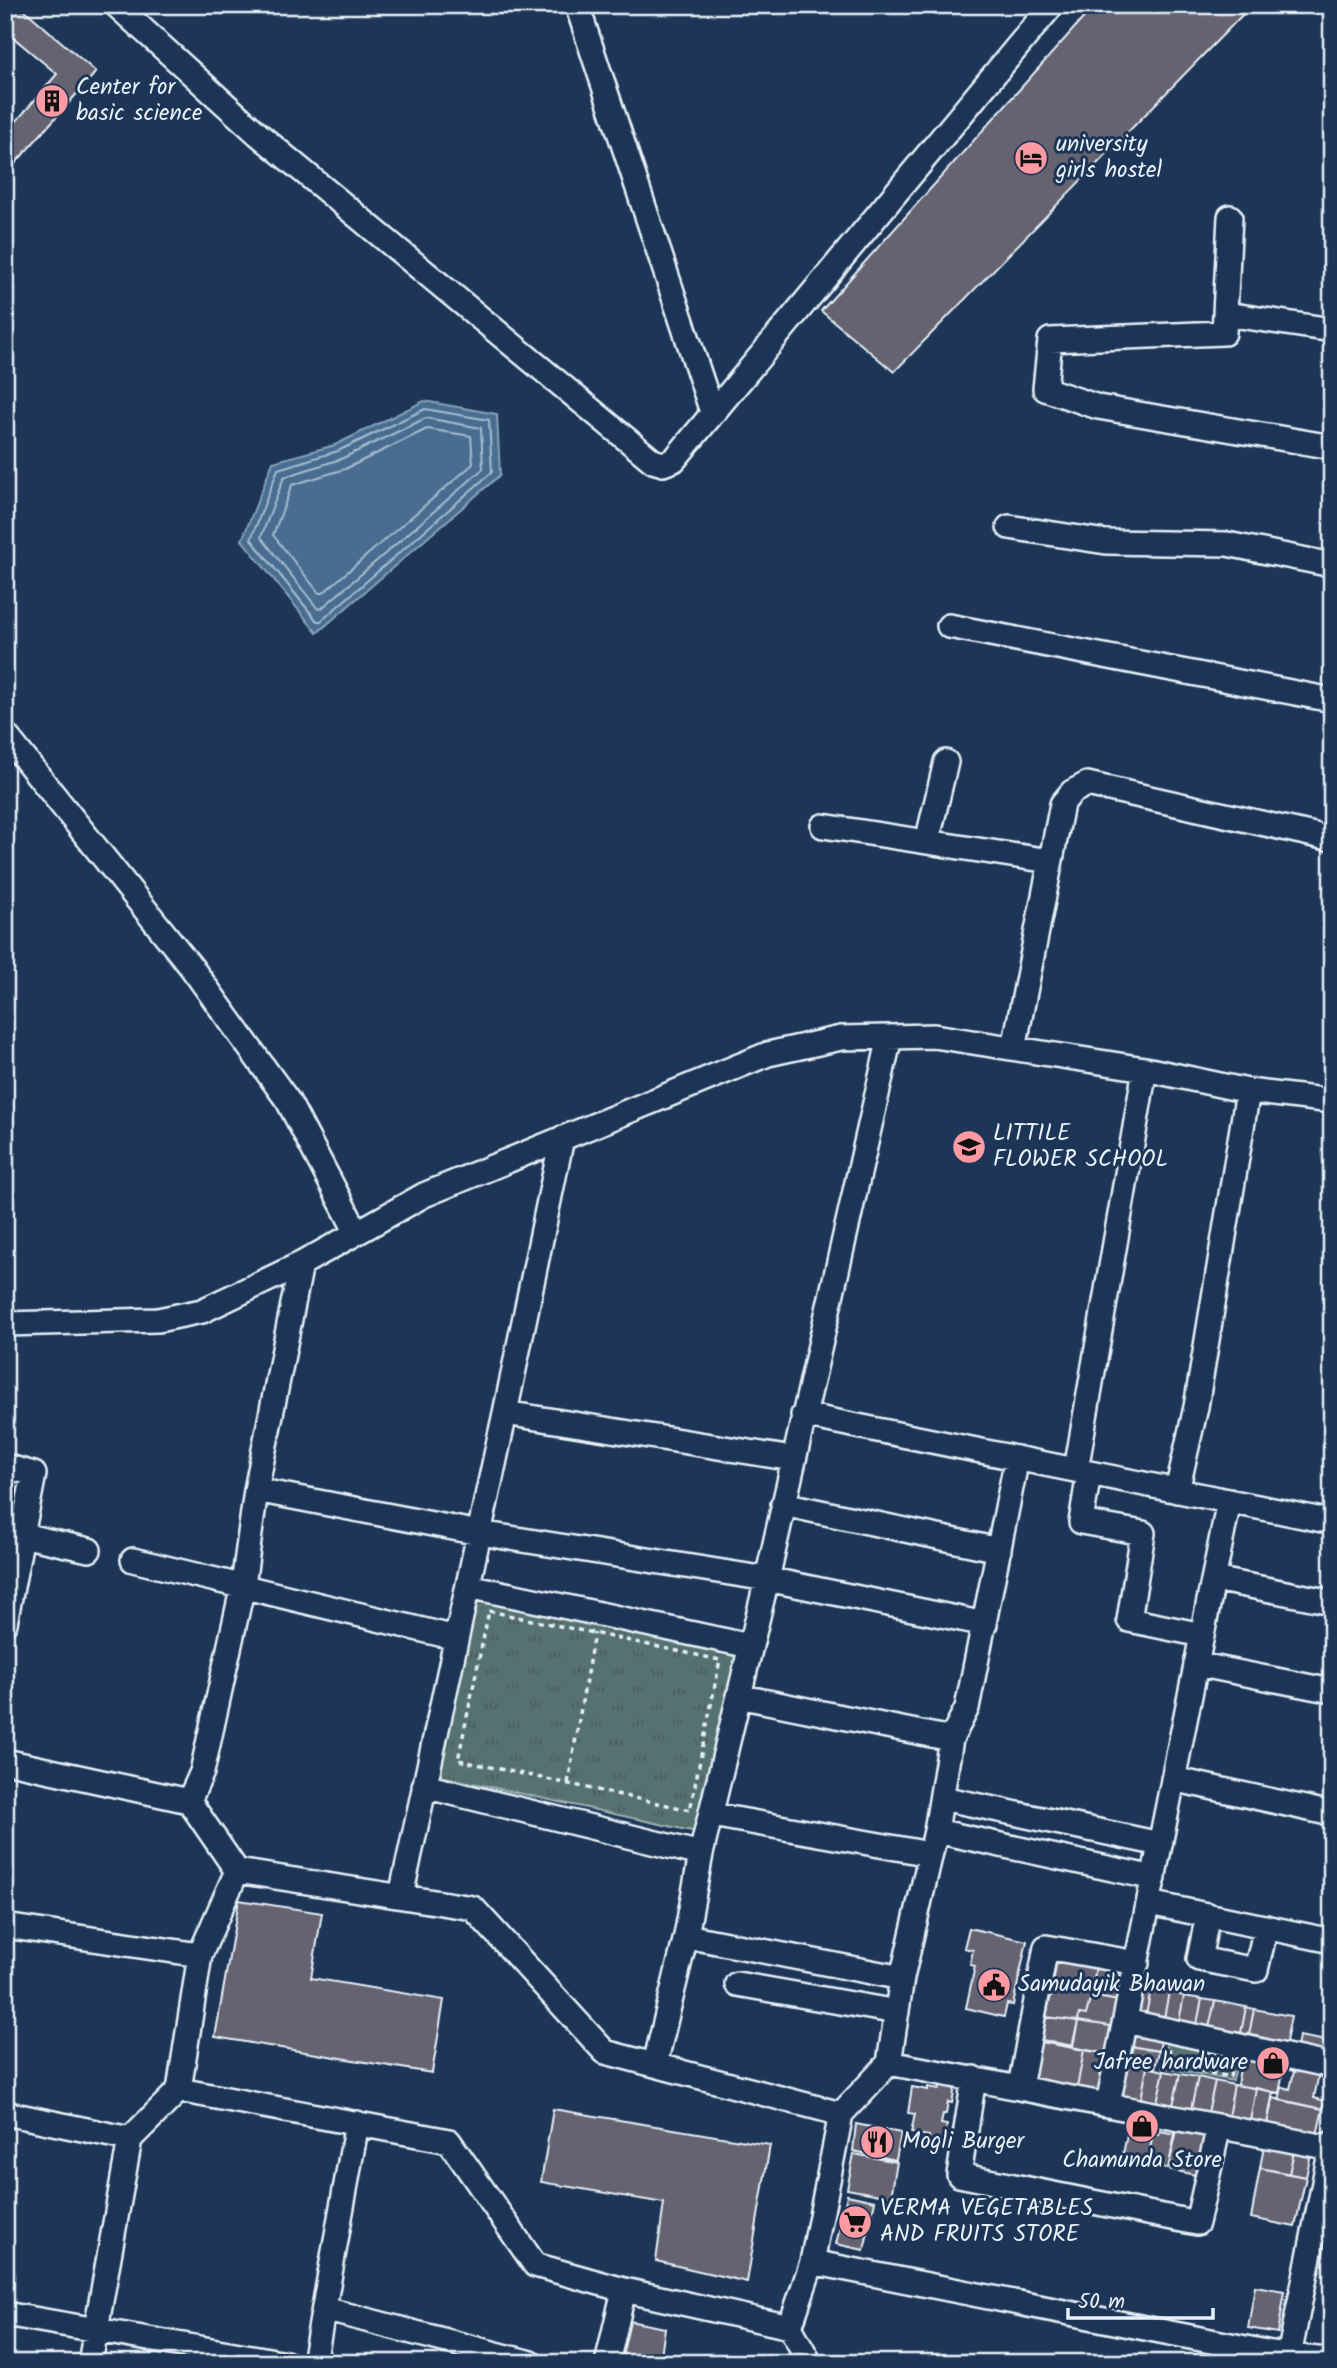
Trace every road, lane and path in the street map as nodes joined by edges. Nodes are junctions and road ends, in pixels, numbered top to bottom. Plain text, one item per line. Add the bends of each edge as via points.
1 (116, 5) edge
2 (577, 5) edge
3 (1052, 5) edge
4 (1230, 217) dead end
5 (1226, 314) junction
6 (1332, 330) edge
7 (712, 412) junction
8 (1332, 447) edge
9 (1009, 527) dead end
10 (1332, 565) edge
11 (949, 626) dead end
12 (1332, 700) edge
13 (5, 734) edge
14 (946, 762) dead end
15 (823, 826) dead end
16 (1332, 839) edge
17 (927, 842) junction
18 (1050, 861) junction
19 (890, 1037) junction
20 (1014, 1048) junction
21 (1145, 1069) junction
22 (1248, 1091) junction
23 (1332, 1101) edge
24 (562, 1138) junction
25 (356, 1231) junction
26 (301, 1264) junction
27 (5, 1324) edge
28 (505, 1413) junction
29 (803, 1415) junction
30 (1017, 1458) junction
31 (793, 1459) junction
32 (5, 1466) edge
33 (1083, 1471) junction
34 (257, 1490) junction
35 (1177, 1491) junction
36 (1229, 1501) junction
37 (783, 1504) junction
38 (1332, 1522) edge
39 (479, 1534) junction
40 (15, 1549) edge
41 (89, 1550) dead end
42 (999, 1550) junction
43 (133, 1560) dead end
44 (767, 1579) junction
45 (1214, 1579) junction
46 (243, 1585) junction
47 (468, 1586) junction
48 (1332, 1602) edge
49 (5, 1623) edge
50 (985, 1624) junction
51 (594, 1633) junction
52 (1202, 1635) junction
53 (456, 1638) junction
54 (750, 1646) junction
55 (1196, 1664) junction
56 (1332, 1690) edge
57 (738, 1696) junction
58 (951, 1739) junction
59 (5, 1761) edge
60 (1173, 1779) junction
61 (567, 1784) junction
62 (424, 1786) junction
63 (942, 1798) junction
64 (188, 1801) junction
65 (1332, 1814) edge
66 (712, 1815) junction
67 (936, 1831) junction
68 (1160, 1844) junction
69 (701, 1854) junction
70 (930, 1854) junction
71 (237, 1871) junction
72 (1154, 1878) junction
73 (401, 1896) junction
74 (1149, 1903) junction
75 (1208, 1915) junction
76 (5, 1926) edge
77 (1266, 1927) junction
78 (686, 1936) junction
79 (1332, 1941) edge
80 (200, 1955) junction
81 (1136, 1963) junction
82 (902, 1978) junction
83 (737, 1984) dead end
84 (897, 2012) junction
85 (1125, 2021) junction
86 (889, 2063) junction
87 (655, 2064) junction
88 (1332, 2066) edge
89 (974, 2078) junction
90 (1020, 2087) junction
91 (178, 2090) junction
92 (1108, 2105) junction
93 (5, 2113) edge
94 (841, 2114) junction
95 (357, 2123) junction
96 (1219, 2126) junction
97 (130, 2139) junction
98 (1331, 2146) edge
99 (812, 2262) junction
100 (624, 2290) junction
101 (324, 2309) junction
102 (5, 2314) edge
103 (790, 2327) junction
104 (97, 2328) junction
105 (450, 2353) edge
106 (1276, 2357) edge
107 (1332, 2361) edge
108 (90, 2363) edge
109 (286, 2363) edge
110 (314, 2363) edge
111 (531, 2363) edge
112 (607, 2363) edge
113 (810, 2363) edge

1 - 7 street via 258,134 653,461 674,460
2 - 7 street
3 - 7 street
4 - 5 street
5 - 6 street
5 - 8 street via 1224,333 1049,340 1045,389 1098,407
9 - 10 street via 1106,542 1227,544
11 - 12 street
13 - 25 street via 192,968 288,1101
14 - 17 street
15 - 17 street
16 - 18 street via 1087,784 1062,804
17 - 18 street
18 - 20 street
19 - 20 street via 933,1036
19 - 24 street via 841,1038 768,1054
19 - 29 street
20 - 21 street
21 - 22 street
21 - 33 street
22 - 23 street
22 - 35 street via 1196,1406
24 - 25 street via 424,1195
24 - 28 street
25 - 26 street
26 - 27 street via 202,1311 158,1320
26 - 34 street
28 - 31 street
28 - 39 street
29 - 30 street
29 - 31 street
30 - 33 street
30 - 42 street
31 - 37 street
32 - 40 street via 34,1474
33 - 35 street
33 - 52 street via 1081,1522 1143,1533 1129,1619
34 - 39 street
34 - 46 street
35 - 36 street
36 - 38 street
36 - 45 street
37 - 42 street
37 - 44 street
39 - 44 street
39 - 47 street
40 - 41 street
40 - 49 street
42 - 50 street
43 - 46 street
44 - 50 street
44 - 54 street
45 - 48 street
45 - 52 street
46 - 53 street
46 - 64 street via 202,1772
47 - 53 street
47 - 54 street
50 - 58 street via 967,1708
51 - 61 path
51 - 61 path via 489,1611 458,1760
51 - 61 path via 720,1660 690,1810
52 - 55 street
53 - 62 street
54 - 57 street
55 - 56 street
55 - 60 street
57 - 58 street
57 - 66 street
58 - 63 street
59 - 64 street
60 - 65 street
60 - 68 street
62 - 69 street
62 - 73 street
63 - 67 street
63 - 68 street
64 - 71 street
66 - 69 street
66 - 70 street
67 - 70 street
67 - 72 street
68 - 72 street
69 - 78 street
70 - 82 street
71 - 73 street
71 - 80 street
72 - 74 street
73 - 87 street via 473,1908 606,2052
74 - 75 street
74 - 81 street
75 - 77 street
75 - 77 street via 1199,1959 1256,1970
76 - 80 street
77 - 79 street
78 - 82 street
78 - 87 street
80 - 91 street
81 - 85 street
81 - 90 street via 1046,1947
82 - 84 street
83 - 84 street
84 - 86 street
85 - 88 street
85 - 92 street
86 - 89 street
86 - 94 street
87 - 94 street
89 - 90 street
89 - 96 street via 960,2175 1197,2223
90 - 92 street
91 - 95 street
91 - 97 street
92 - 96 street
93 - 97 street
94 - 99 street
95 - 100 street via 449,2141 535,2265
95 - 101 street
96 - 98 street
97 - 104 street
98 - 106 street
99 - 103 street
99 - 106 street
100 - 103 street
100 - 112 street
101 - 105 street
101 - 110 street
102 - 104 street
103 - 113 street
104 - 108 street
104 - 109 street
105 - 111 street
106 - 107 street

